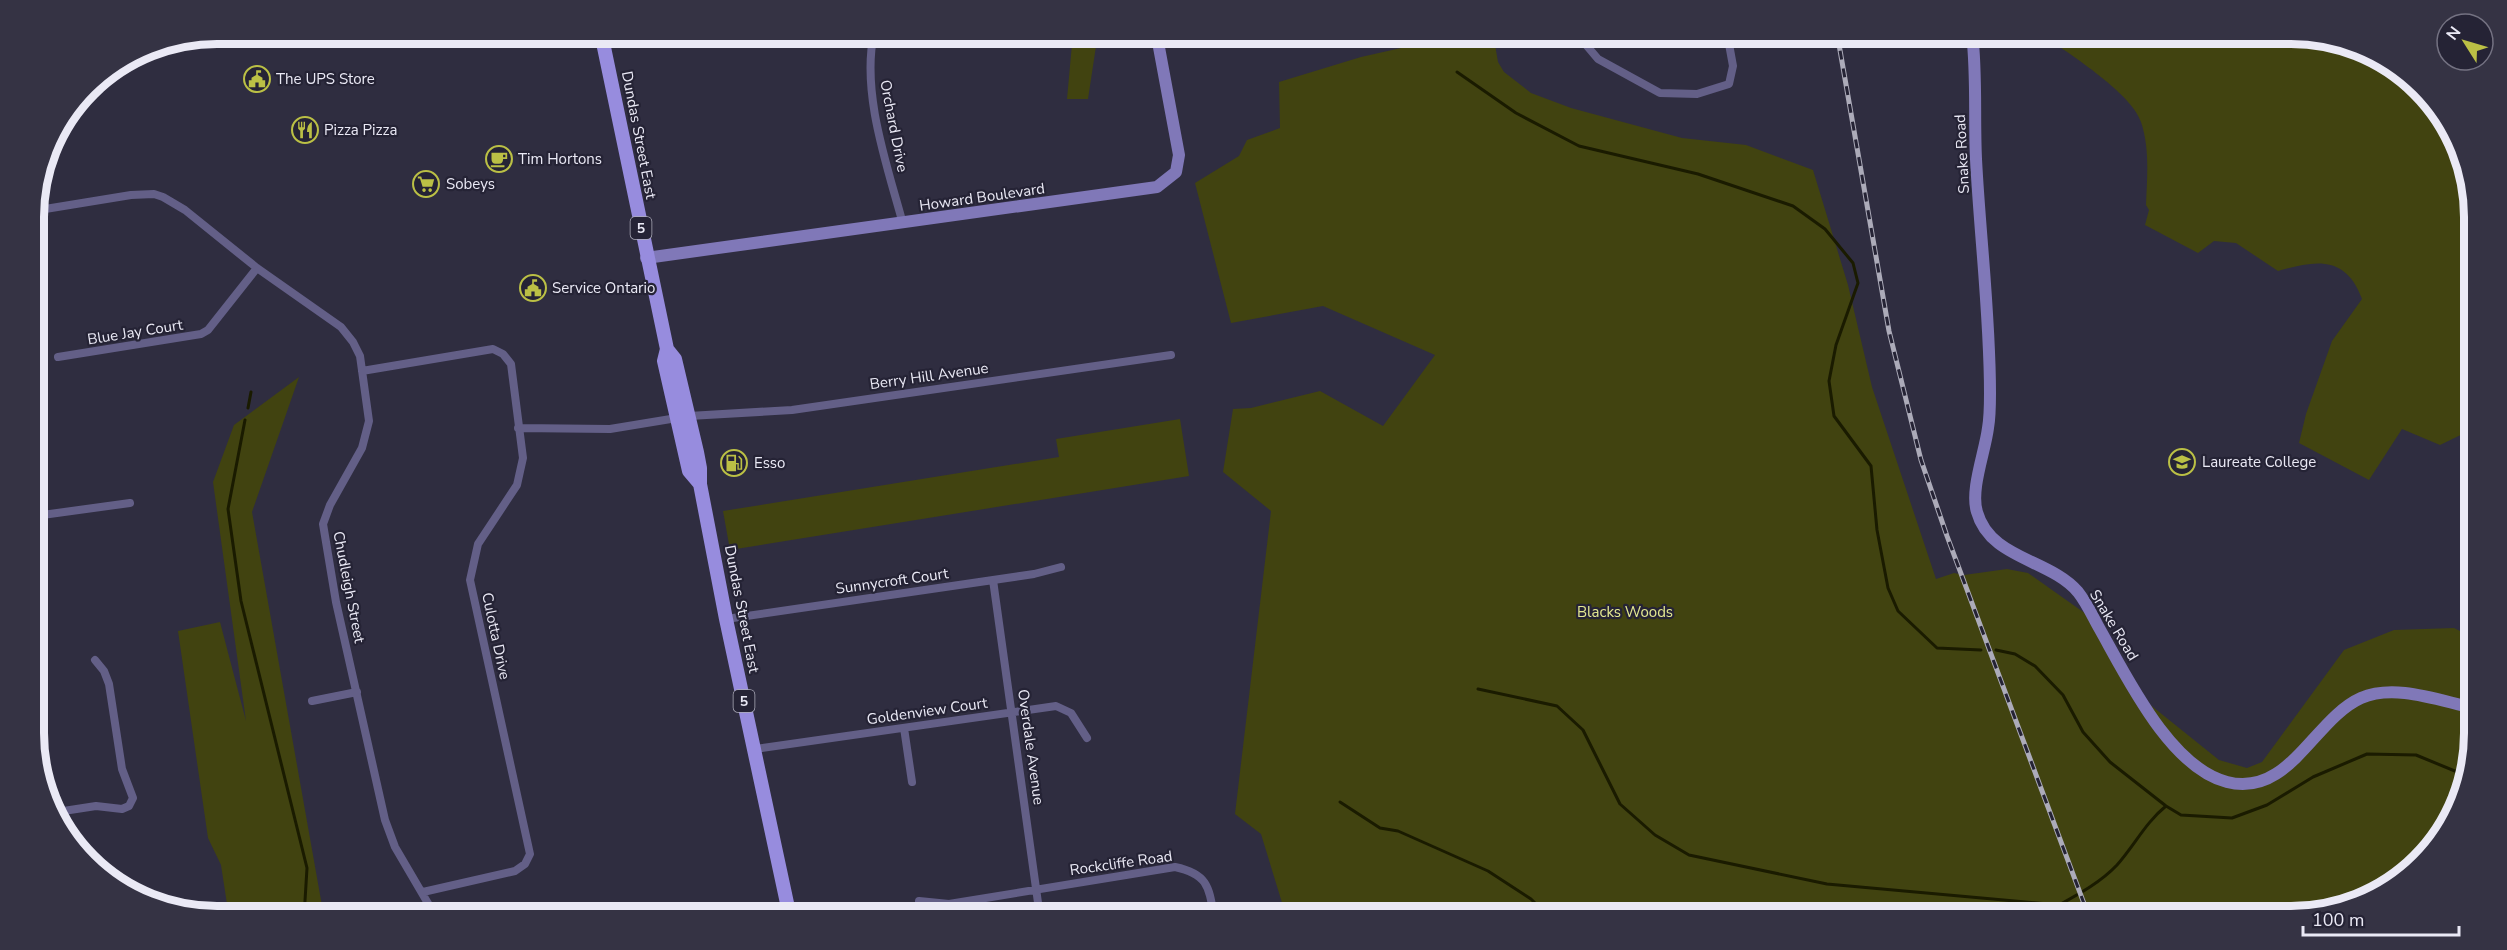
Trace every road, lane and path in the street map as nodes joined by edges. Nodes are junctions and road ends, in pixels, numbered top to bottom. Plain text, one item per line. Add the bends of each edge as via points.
1 (603, 43) edge
2 (872, 43) edge
3 (1158, 43) edge
4 (1584, 43) edge
5 (1729, 43) edge
6 (1972, 43) edge
7 (44, 209) edge
8 (903, 224) junction
9 (646, 258) junction
10 (258, 268) junction
11 (1171, 355) dead end
12 (58, 357) dead end
13 (362, 371) junction
14 (683, 417) junction
15 (518, 428) junction
16 (130, 502) dead end
17 (43, 515) edge
18 (1062, 567) dead end
19 (993, 580) junction
20 (726, 619) junction
21 (95, 660) dead end
22 (357, 692) junction
23 (312, 701) dead end
24 (2464, 706) edge
25 (1012, 712) junction
26 (904, 728) junction
27 (1087, 738) dead end
28 (755, 749) junction
29 (912, 782) dead end
30 (62, 811) edge
31 (1036, 889) junction
32 (423, 892) junction
33 (919, 901) dead end
34 (430, 906) edge
35 (788, 906) edge
36 (1038, 906) edge
37 (1212, 906) edge

1 - 9 main road, Dundas Street East / 5
2 - 8 street, Orchard Drive via 872,96
3 - 8 street, Howard Boulevard via 1179,155 1176,172 1157,187
4 - 5 street via 1598,59 1660,93 1696,94 1729,84 1733,66
6 - 24 street, Snake Road via 1990,393 1989,425 1976,488 1976,512 1984,528 2002,547 2048,570 2078,592 2158,727 2179,752 2226,782 2254,783 2280,772 2343,710 2362,698 2401,693
7 - 10 street, Chudleigh Street via 154,194 185,210
8 - 9 street, Howard Boulevard
9 - 14 main road, Dundas Street East / 5 via 667,349 664,361
10 - 12 street, Blue Jay Court via 201,334
10 - 13 street, Chudleigh Street via 341,327 354,342
11 - 14 street, Berry Hill Avenue via 792,410
13 - 15 street, Culotta Drive via 493,349 510,364
13 - 22 street, Chudleigh Street via 367,430 324,524 336,602
14 - 15 street, Berry Hill Avenue via 610,429
14 - 20 main road, Dundas Street East / 5 via 689,471 700,484
15 - 32 street, Culotta Drive via 523,458 517,485 478,544 470,580 530,854 515,871
16 - 17 street
18 - 19 street, Sunnycroft Court
19 - 20 street, Sunnycroft Court
19 - 25 street, Overdale Avenue
20 - 28 main road, Dundas Street East / 5
21 - 30 street via 109,684 122,769 133,798 122,809 96,806
22 - 23 street
22 - 32 street, Chudleigh Street via 385,820 395,847
25 - 26 street, Goldenview Court
25 - 27 street, Goldenview Court via 1064,708 1074,716
25 - 31 street, Overdale Avenue
26 - 28 street, Goldenview Court
26 - 29 street
28 - 35 main road, Dundas Street East / 5
31 - 33 street via 949,904
31 - 36 street, Overdale Avenue
31 - 37 street, Rockcliffe Road via 1175,867 1204,879
32 - 34 street, Chudleigh Street

